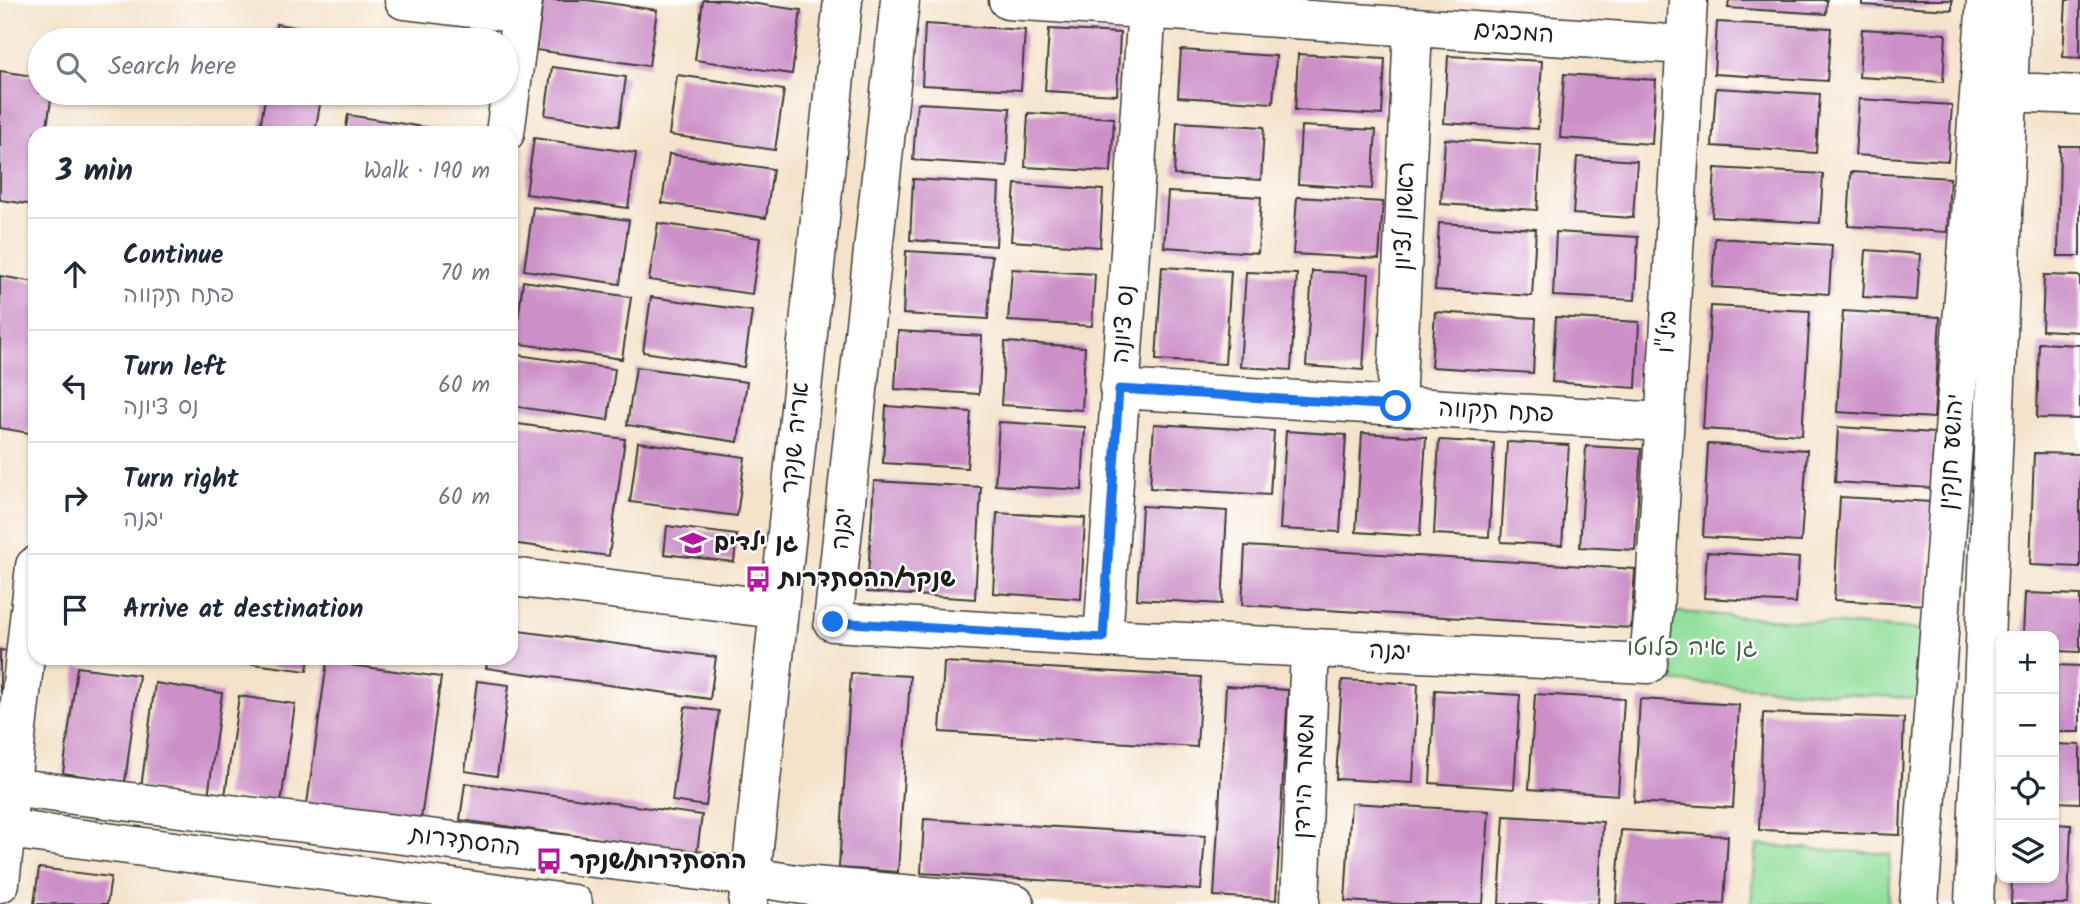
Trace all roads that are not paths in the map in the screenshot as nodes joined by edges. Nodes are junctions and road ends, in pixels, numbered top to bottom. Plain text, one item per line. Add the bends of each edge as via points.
1 (404, 0) edge
2 (843, 0) edge
3 (900, 0) edge
4 (1008, 0) edge
5 (1688, 0) edge
6 (1986, 0) edge
7 (2012, 0) edge
8 (522, 7) edge
9 (1147, 9) junction
10 (1413, 27) junction
11 (518, 37) edge
12 (1684, 45) junction
13 (2009, 92) junction
14 (2080, 95) edge
15 (509, 105) edge
16 (506, 126) edge
17 (1119, 389) junction
18 (1396, 406) junction
19 (1663, 422) junction
20 (518, 579) edge
21 (778, 609) junction
22 (28, 619) edge
23 (1103, 638) junction
24 (1310, 648) junction
25 (1648, 664) joint
26 (6, 786) edge
27 (4, 829) edge
28 (0, 883) edge
29 (749, 890) edge
30 (802, 895) edge
31 (573, 904) edge
32 (1014, 904) edge
33 (1300, 904) edge
34 (1919, 904) edge
35 (1974, 904) edge

1 - 8 street
2 - 21 street, אריה שנקר
3 - 23 street, יבנה via 833,622
4 - 9 street, המכבים
5 - 12 street, ביל"ו
6 - 34 street, יהושע חנקין
7 - 13 street, יהושע חנקין
8 - 11 street
9 - 10 street, המכבים
9 - 17 street, נס ציונה
10 - 12 street, המכבים
10 - 18 street, ראשון לציון
12 - 19 street, ביל"ו
13 - 14 street
13 - 35 street, יהושע חנקין
15 - 16 street
17 - 18 street, פתח תקווה
17 - 23 street, נס ציונה
18 - 19 street, פתח תקווה
19 - 25 street, ביל"ו
20 - 21 street
21 - 29 street, אריה שנקר
22 - 26 street
23 - 24 street, יבנה
24 - 25 street, יבנה
24 - 33 street, משמר הירדן
26 - 27 street
26 - 29 street, ההסתדרות
27 - 28 street
27 - 31 street, ההסתדרות
29 - 30 street, ההסתדרות
30 - 32 street, ההסתדרות

